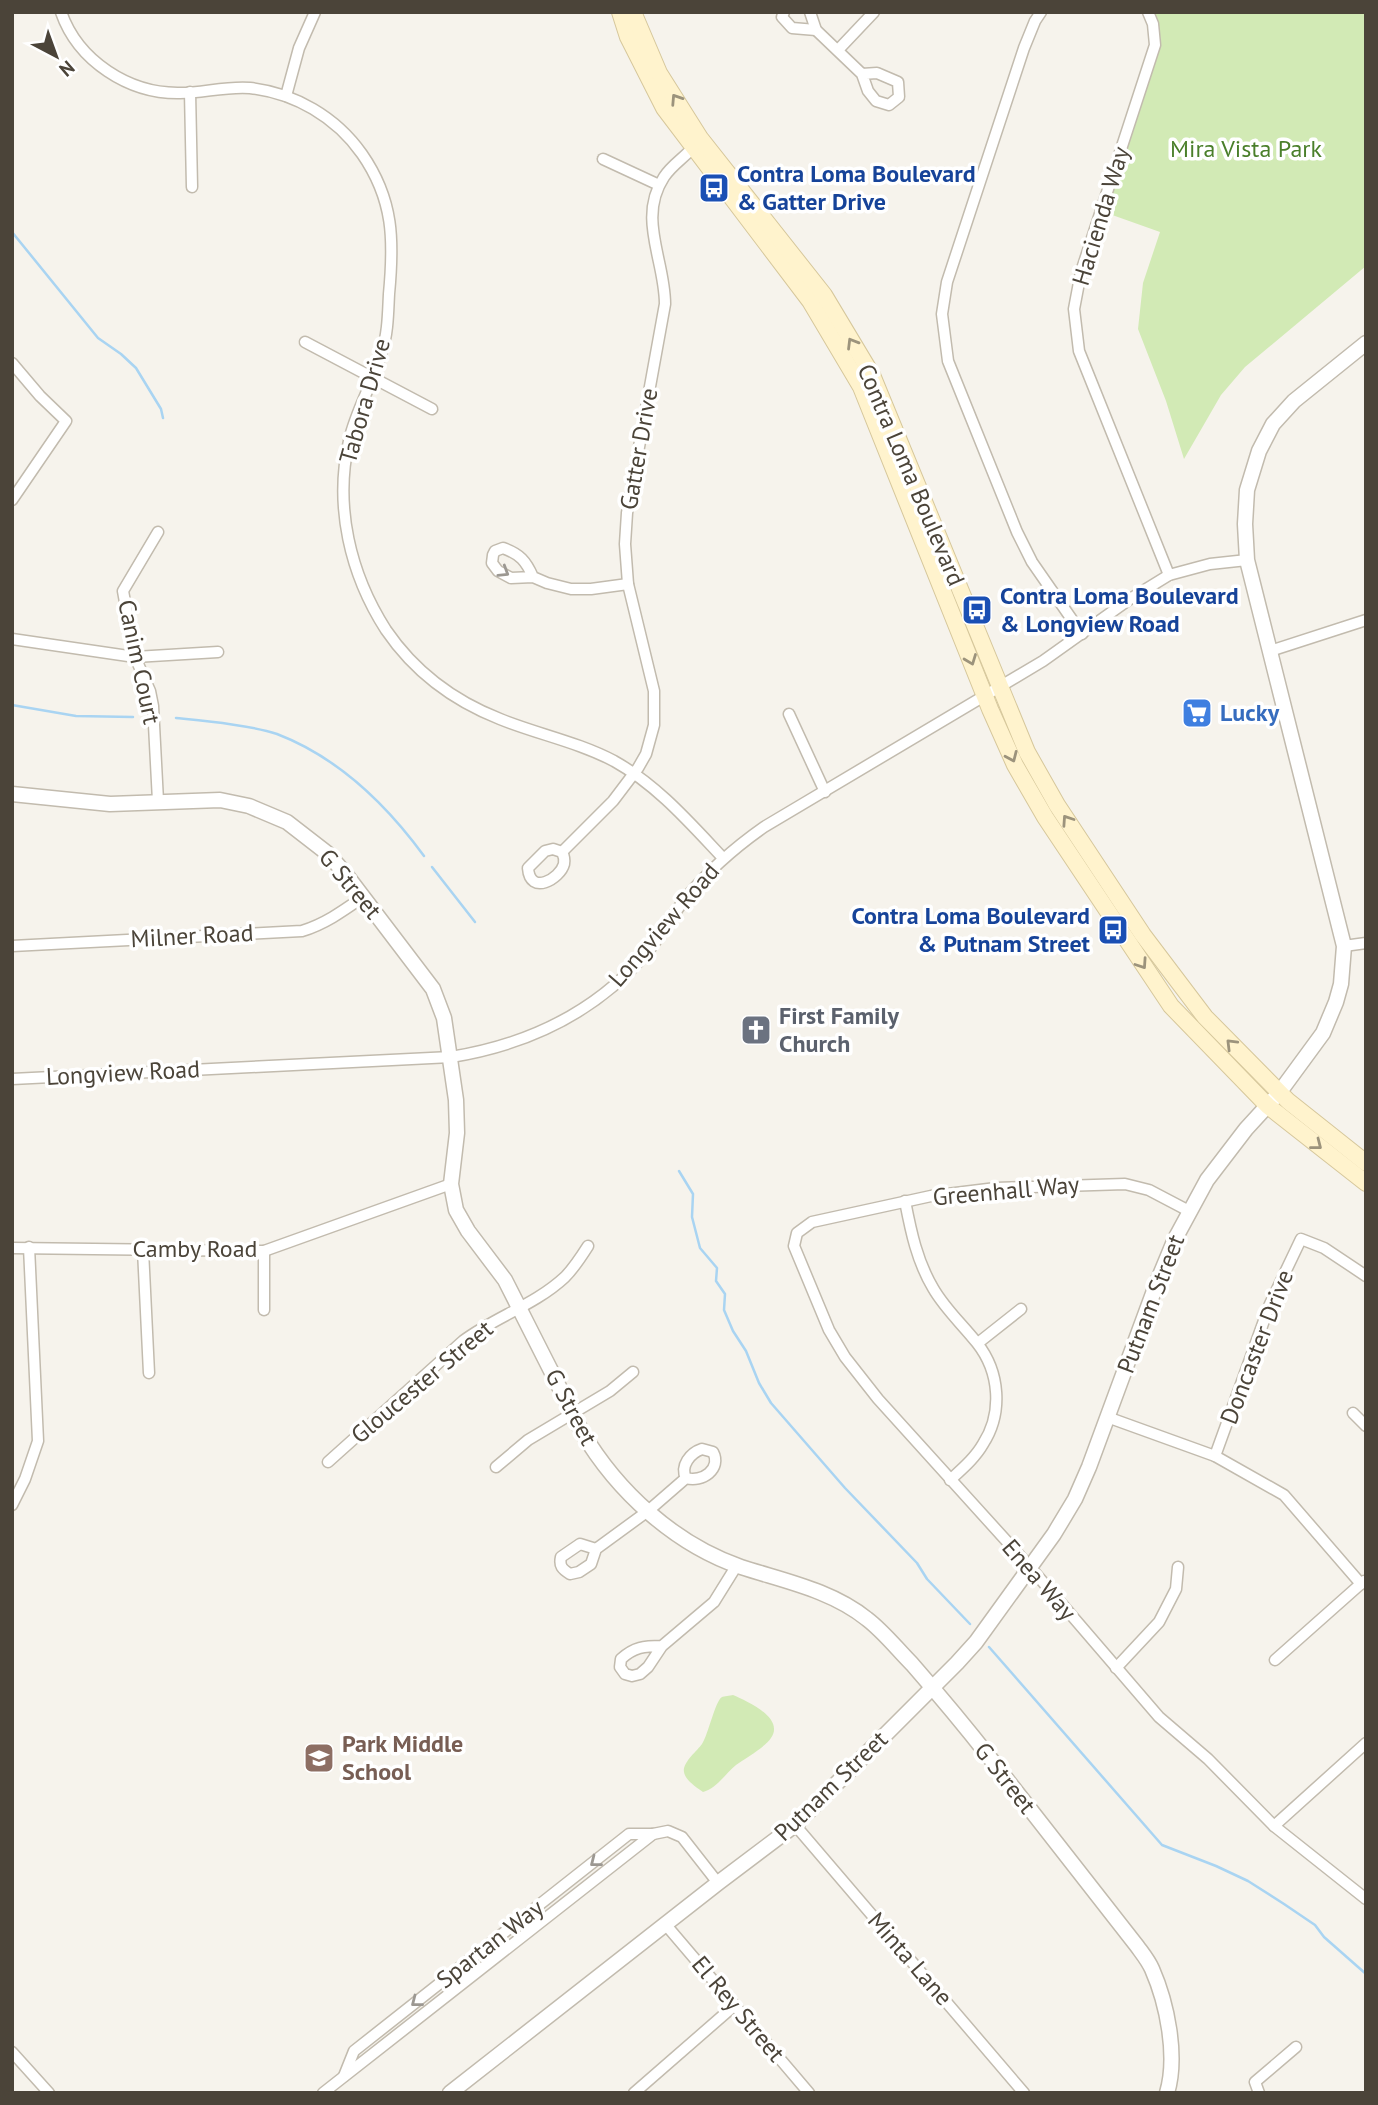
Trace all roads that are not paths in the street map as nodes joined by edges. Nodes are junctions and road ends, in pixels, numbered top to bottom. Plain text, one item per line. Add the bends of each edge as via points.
1 (61, 12) edge
2 (314, 12) edge
3 (620, 12) edge
4 (633, 12) edge
5 (784, 12) edge
6 (810, 12) edge
7 (874, 12) edge
8 (1041, 12) edge
9 (1148, 12) edge
10 (816, 30) junction
11 (838, 50) junction
12 (862, 74) dead end
13 (190, 92) junction
14 (286, 96) junction
15 (697, 142) junction
16 (603, 159) dead end
17 (659, 185) junction
18 (192, 187) dead end
19 (305, 342) dead end
20 (1366, 343) edge
21 (12, 363) edge
22 (372, 378) junction
23 (432, 409) dead end
24 (12, 499) edge
25 (158, 532) dead end
26 (1247, 560) junction
27 (1169, 575) junction
28 (533, 577) dead end
29 (628, 584) junction
30 (1366, 620) edge
31 (1082, 634) junction
32 (12, 639) edge
33 (1270, 651) junction
34 (218, 652) dead end
35 (135, 657) junction
36 (1001, 685) junction
37 (985, 695) junction
38 (789, 714) dead end
39 (634, 773) junction
40 (825, 792) junction
41 (12, 794) edge
42 (158, 802) junction
43 (562, 852) dead end
44 (723, 858) junction
45 (363, 897) junction
46 (1366, 943) edge
47 (12, 946) edge
48 (1344, 946) junction
49 (451, 1057) junction
50 (12, 1079) edge
51 (1279, 1093) junction
52 (1268, 1106) junction
53 (1366, 1163) edge
54 (1366, 1183) edge
55 (451, 1184) junction
56 (905, 1201) junction
57 (1189, 1211) junction
58 (819, 1220) joint
59 (588, 1246) dead end
60 (29, 1247) junction
61 (12, 1248) edge
62 (143, 1250) junction
63 (264, 1251) junction
64 (1366, 1276) edge
65 (520, 1308) junction
66 (1021, 1309) dead end
67 (264, 1310) dead end
68 (978, 1343) junction
69 (633, 1372) dead end
70 (149, 1373) dead end
71 (572, 1413) junction
72 (1353, 1413) dead end
73 (1107, 1417) junction
74 (1366, 1426) edge
75 (1215, 1456) junction
76 (328, 1462) dead end
77 (496, 1467) dead end
78 (687, 1478) dead end
79 (950, 1480) junction
80 (12, 1506) edge
81 (648, 1511) junction
82 (596, 1549) dead end
83 (737, 1565) junction
84 (1030, 1567) junction
85 (1178, 1567) dead end
86 (1363, 1582) edge
87 (662, 1646) dead end
88 (1275, 1660) dead end
89 (1116, 1668) junction
90 (933, 1688) junction
91 (1366, 1744) edge
92 (795, 1825) junction
93 (1274, 1826) junction
94 (718, 1883) junction
95 (1366, 1899) edge
96 (666, 1925) junction
97 (734, 2005) junction
98 (1296, 2047) dead end
99 (12, 2052) edge
100 (807, 2092) edge
101 (49, 2093) edge
102 (323, 2093) edge
103 (450, 2093) edge
104 (634, 2093) edge
105 (1024, 2093) edge
106 (1167, 2093) edge
107 (1259, 2093) edge

1 - 13 street, Tabora Drive via 80,46 116,75 156,92
2 - 14 street
3 - 15 main road, Contra Loma Boulevard via 664,108
15 -> 4 main road, Contra Loma Boulevard via 659,73
5 - 10 street via 782,17 792,28
6 - 10 street
7 - 11 street
8 - 31 street via 1024,48 951,269 942,314 948,361 1017,532
9 - 27 street, Hacienda Way via 1155,45 1081,272 1074,309 1079,351
10 - 11 street
11 - 12 street
13 - 14 street, Tabora Drive via 240,88
13 - 18 street
14 - 22 street, Tabora Drive via 344,132 371,168 384,196 391,221 392,260 384,343
15 - 17 street, Gatter Drive
36 -> 15 main road, Contra Loma Boulevard via 872,375 824,295
15 -> 37 main road, Contra Loma Boulevard via 810,301 861,387
16 - 17 street
17 - 29 street, Gatter Drive via 651,225 665,304 627,513
19 - 22 street
20 - 26 street, Putnam Street via 1294,401 1273,424 1247,490
21 - 24 street via 66,421
22 - 23 street
22 - 39 street, Tabora Drive via 349,441 343,503 357,572 386,629 421,670 466,704 599,754
25 - 35 street, Canim Court via 123,591
26 - 27 street, Longview Road
26 - 33 street, Putnam Street
27 - 31 street, Longview Road
28 - 29 street via 571,589
29 - 39 street, Gatter Drive via 655,700 652,734
30 - 33 street
31 - 36 street, Longview Road
32 - 35 street
33 - 48 street, Putnam Street
34 - 35 street
35 - 42 street, Canim Court via 153,706
36 - 37 street, Longview Road
51 -> 36 main road, Contra Loma Boulevard via 1205,1017 1143,935 1057,805 1027,752
37 - 40 street, Longview Road
37 -> 52 main road, Contra Loma Boulevard via 1015,765 1045,817 1171,1006
38 - 40 street
39 - 43 street, Gatter Drive
39 - 44 street, Tabora Drive via 676,808
40 - 44 street, Longview Road via 764,827
41 - 42 street, G Street via 110,804
42 - 45 street, G Street via 220,800 287,822 327,853
44 - 49 street, Longview Road via 684,901 647,953 589,1006 518,1041
45 - 47 street, Milner Road via 302,931
45 - 49 street, G Street via 433,989
46 - 48 street
48 - 51 street, Putnam Street via 1341,984 1331,1018
49 - 50 street, Longview Road
49 - 55 street, G Street via 457,1133
51 - 52 street, Putnam Street
51 - 53 main road, Contra Loma Boulevard
52 -> 54 main road, Contra Loma Boulevard
52 - 57 street, Putnam Street via 1206,1180
55 - 63 street, Camby Road
55 - 65 street, G Street via 462,1223
56 - 57 street, Greenhall Way via 972,1190 1116,1183 1140,1186
56 - 58 street, Greenhall Way
56 - 68 street via 924,1273 942,1303
57 - 73 street, Putnam Street via 1157,1280
58 - 79 street, Enea Way via 802,1228 794,1246 823,1317 859,1376
59 - 65 street, Gloucester Street via 566,1276
60 - 61 street, Camby Road
60 - 62 street, Camby Road
60 - 80 street via 38,1441
62 - 63 street, Camby Road
62 - 70 street
63 - 67 street
64 - 75 street, Doncaster Drive via 1324,1248 1301,1239 1270,1304
65 - 71 street, G Street
65 - 76 street, Gloucester Street via 479,1329
66 - 68 street
68 - 79 street via 996,1385 995,1418 979,1451
69 - 71 street
71 - 77 street
71 - 81 street, G Street via 605,1466
72 - 74 street
73 - 75 street
73 - 84 street, Putnam Street via 1075,1499
75 - 86 street via 1284,1495
78 - 81 street
79 - 84 street, Enea Way
81 - 82 street
81 - 83 street, G Street via 685,1539
83 - 87 street via 713,1602
83 - 90 street, G Street via 820,1593 855,1611
84 - 89 street, Enea Way
84 - 90 street, Putnam Street via 970,1649
85 - 89 street via 1176,1589 1159,1622
86 - 88 street
89 - 93 street, Enea Way via 1159,1717
90 - 92 street, Putnam Street
90 - 106 street, G Street via 1151,1966 1172,2049
91 - 93 street
92 - 94 street, Putnam Street
92 - 105 street, Minta Lane
93 - 95 street, Enea Way
94 - 96 street, Putnam Street
94 - 102 street, Spartan Way via 682,1838 668,1831 653,1834
96 - 97 street, El Rey Street
96 - 103 street, Putnam Street
97 - 100 street, El Rey Street
97 - 104 street
98 - 107 street via 1255,2082
99 - 101 street

